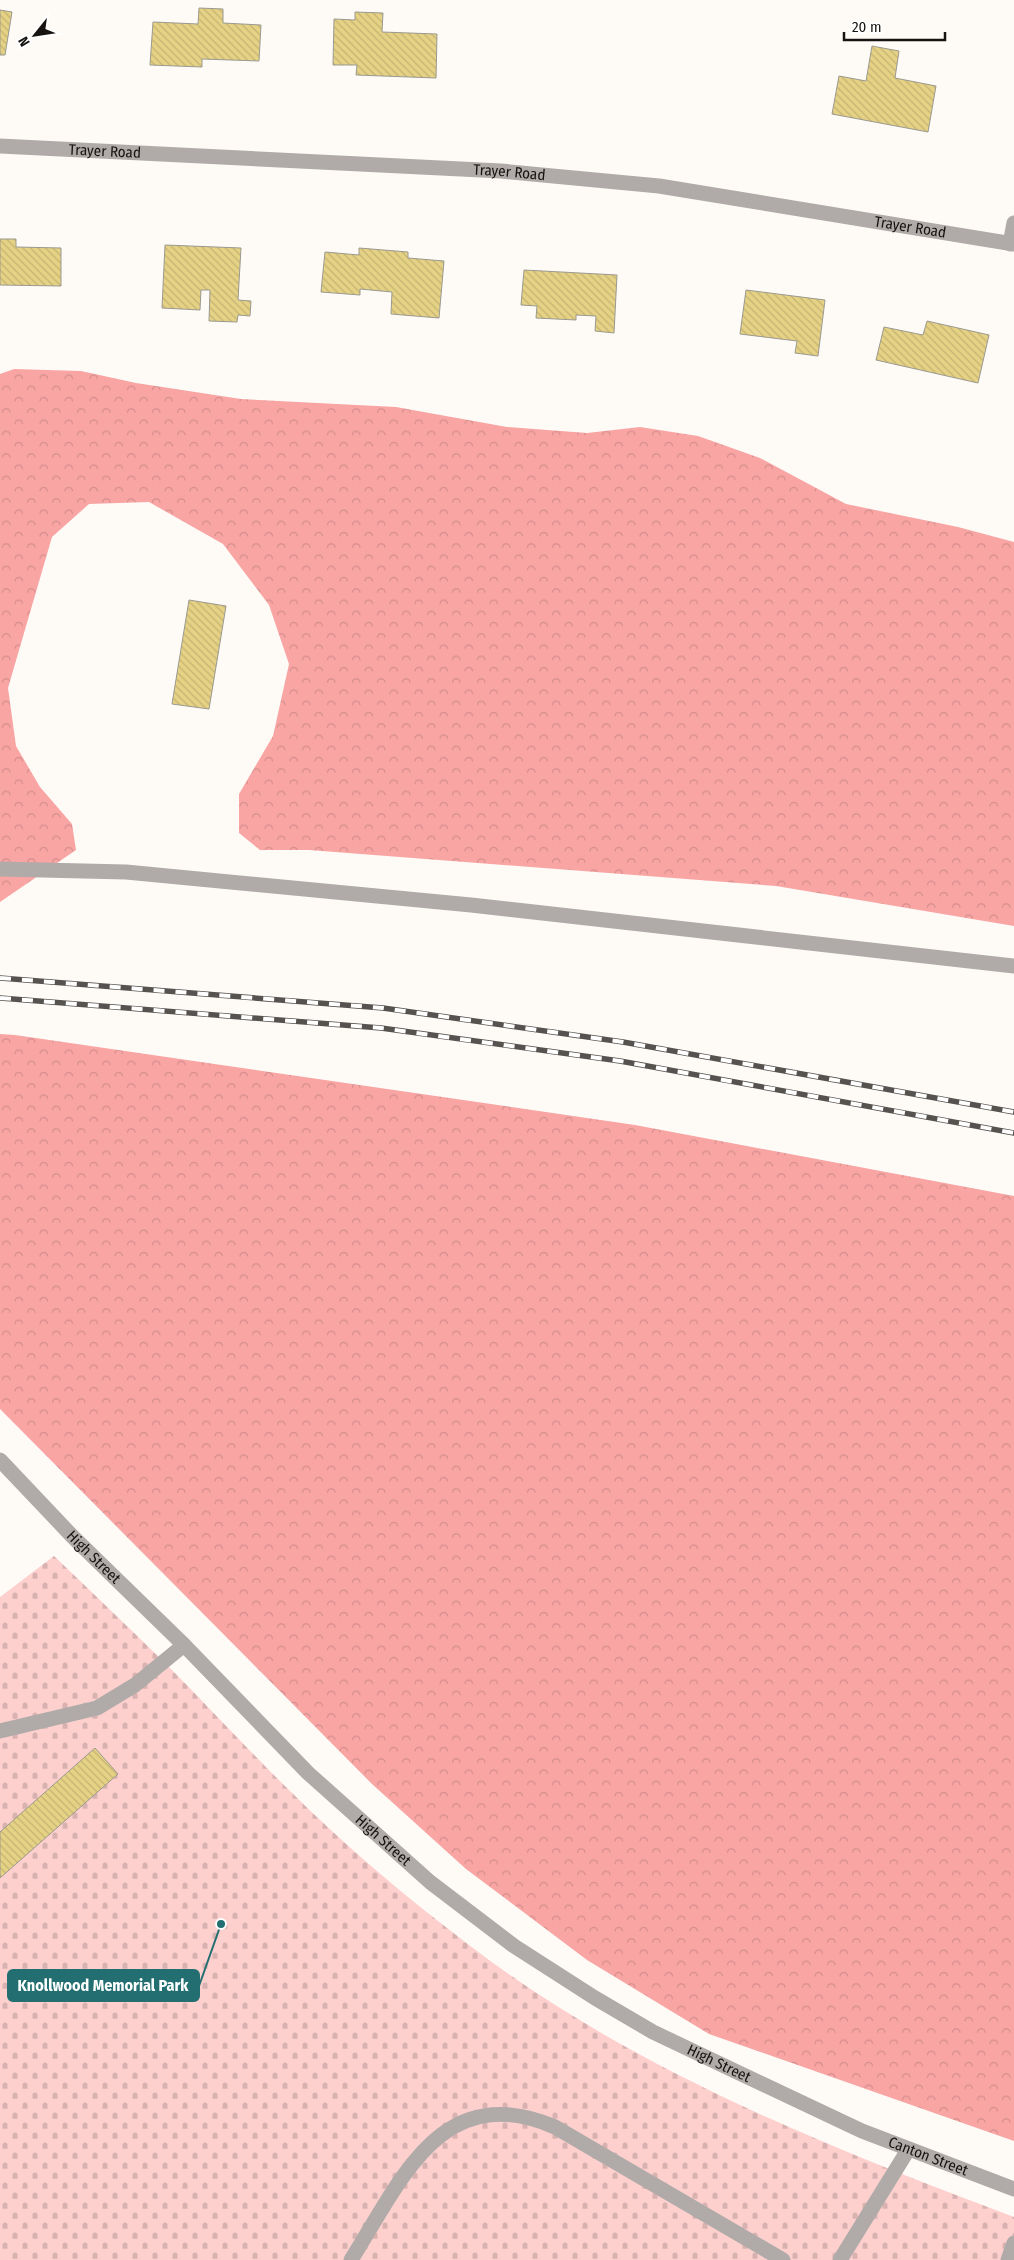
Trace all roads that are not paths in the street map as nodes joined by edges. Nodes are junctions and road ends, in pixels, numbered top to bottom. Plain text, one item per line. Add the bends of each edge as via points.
1 (0, 146) edge
2 (1014, 222) edge
3 (1012, 244) edge
4 (0, 869) edge
5 (1014, 966) edge
6 (0, 1460) edge
7 (184, 1645) junction
8 (0, 1731) edge
9 (841, 2122) joint
10 (908, 2150) junction
11 (1014, 2189) edge
12 (1014, 2242) edge
13 (351, 2260) edge
14 (783, 2260) edge
15 (840, 2260) edge
16 (1008, 2260) edge

1 - 3 street, Trayer Road via 501,171 658,186
2 - 3 street
4 - 5 street via 156,875 472,905
6 - 7 street, High Street via 73,1537
7 - 8 street via 135,1685 97,1708
7 - 9 street, High Street via 308,1773 430,1882 514,1946 653,2032
9 - 10 street, Canton Street
10 - 11 street, Canton Street
10 - 15 street
12 - 16 street
13 - 14 street via 428,2143 467,2120 512,2114 555,2127

